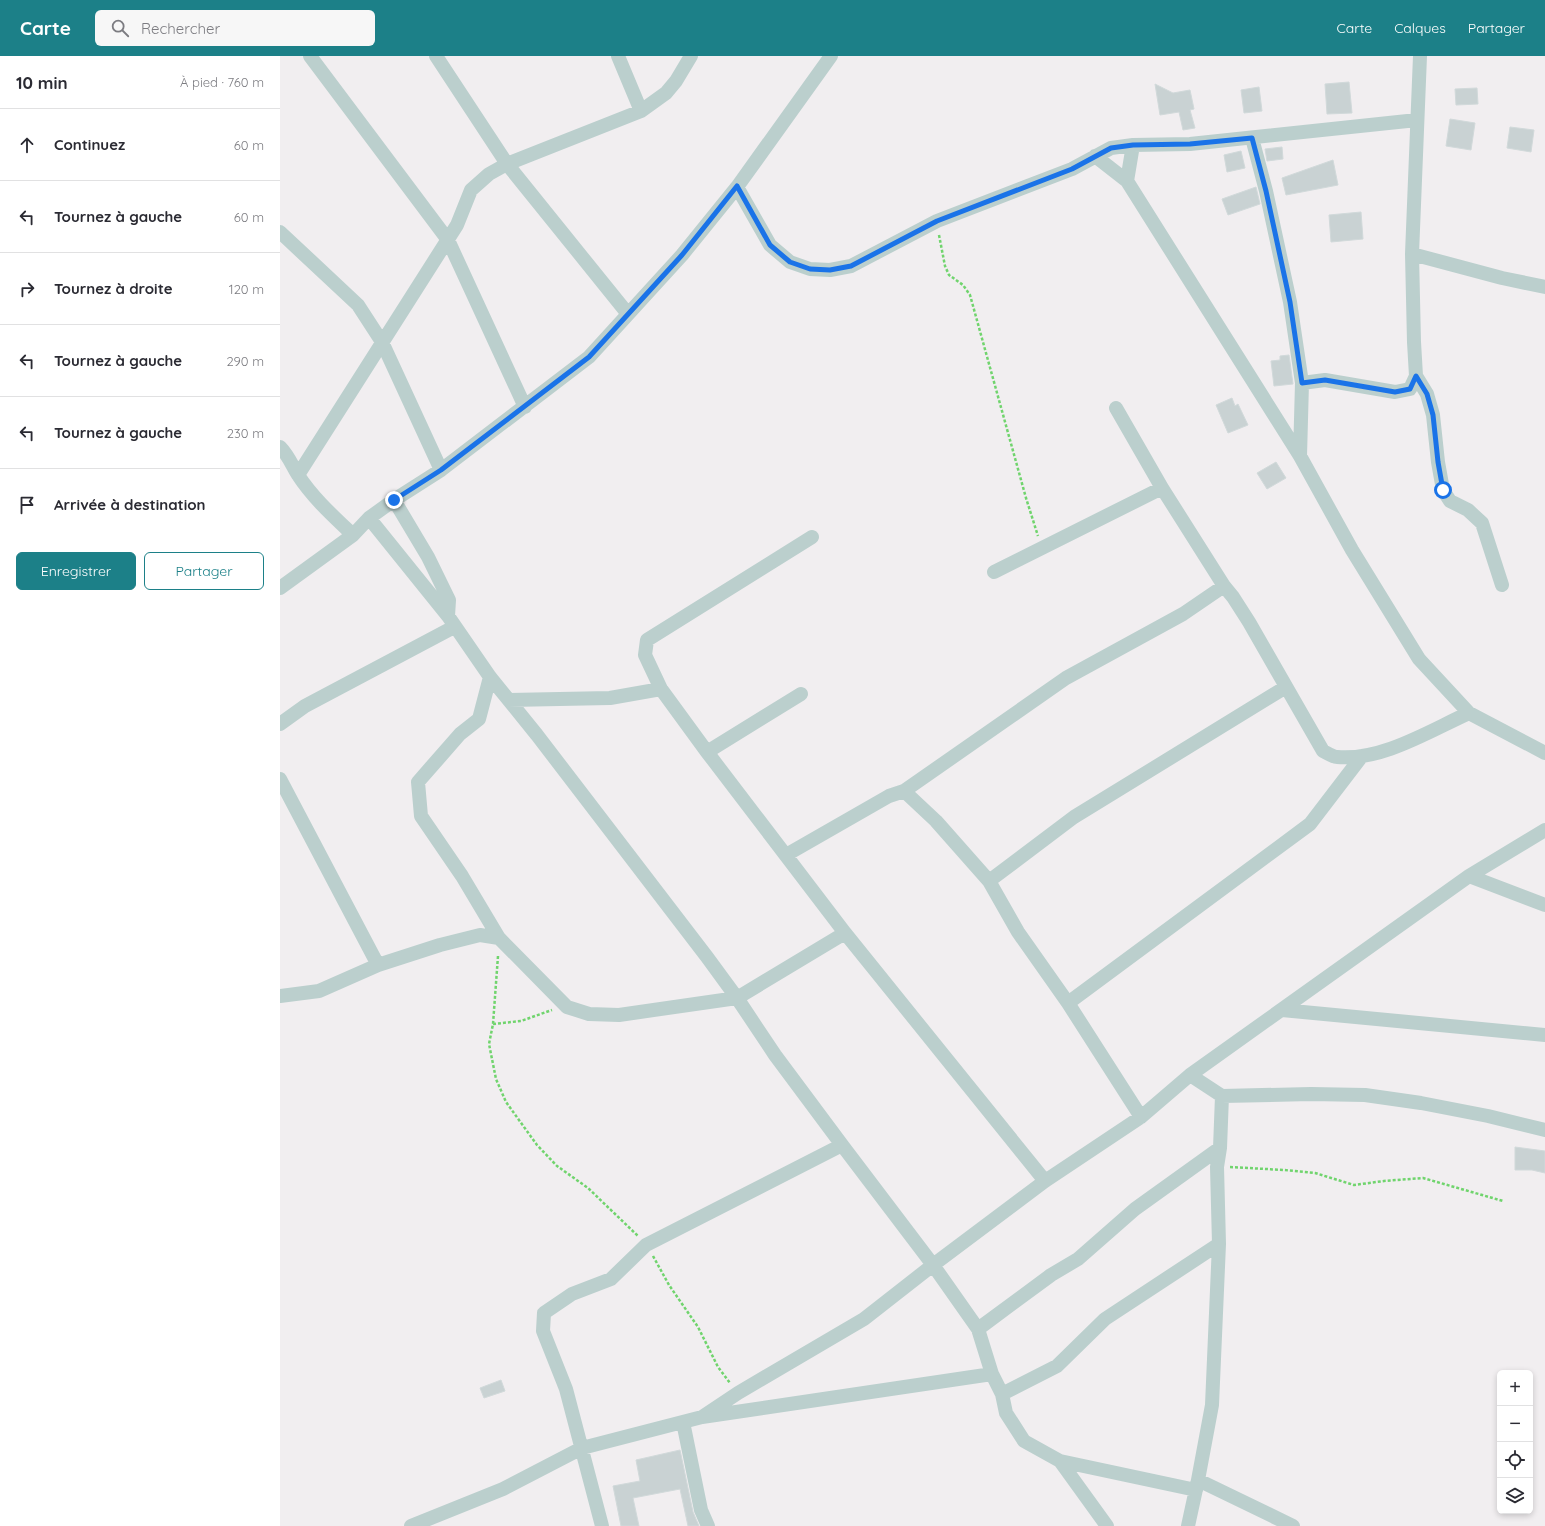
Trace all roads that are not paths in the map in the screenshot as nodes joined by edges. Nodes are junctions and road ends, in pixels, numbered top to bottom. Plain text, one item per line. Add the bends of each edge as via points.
1 (310, 56) edge
2 (436, 56) edge
3 (618, 56) edge
4 (691, 56) edge
5 (831, 56) edge
6 (1420, 56) edge
7 (641, 111) junction
8 (1417, 120) junction
9 (1252, 138) junction
10 (1133, 145) junction
11 (1095, 156) junction
12 (507, 164) junction
13 (1127, 181) junction
14 (737, 186) junction
15 (280, 232) edge
16 (448, 240) junction
17 (1412, 254) junction
18 (1545, 287) edge
19 (628, 314) junction
20 (382, 342) junction
21 (1416, 376) junction
22 (1302, 383) junction
23 (525, 407) junction
24 (1116, 408) dead end
25 (280, 447) edge
26 (1300, 456) junction
27 (441, 470) junction
28 (298, 475) junction
29 (1162, 488) junction
30 (394, 500) junction
31 (369, 518) junction
32 (352, 535) junction
33 (812, 536) dead end
34 (994, 572) dead end
35 (1502, 585) dead end
36 (1224, 586) junction
37 (280, 588) edge
38 (451, 622) junction
39 (490, 677) junction
40 (1286, 687) junction
41 (661, 689) junction
42 (801, 694) dead end
43 (509, 700) junction
44 (1469, 713) junction
45 (280, 724) edge
46 (707, 752) junction
47 (1545, 753) edge
48 (1362, 756) junction
49 (280, 779) edge
50 (904, 791) junction
51 (1545, 830) edge
52 (786, 855) junction
53 (1469, 876) junction
54 (989, 880) junction
55 (1545, 905) edge
56 (844, 932) junction
57 (499, 938) junction
58 (378, 965) junction
59 (280, 996) edge
60 (737, 998) junction
61 (1068, 1003) junction
62 (1282, 1010) junction
63 (1545, 1035) edge
64 (1190, 1075) junction
65 (1222, 1096) junction
66 (1141, 1117) junction
67 (1545, 1130) edge
68 (842, 1145) junction
69 (1220, 1148) junction
70 (1045, 1181) junction
71 (1219, 1244) junction
72 (933, 1265) junction
73 (978, 1329) junction
74 (992, 1374) junction
75 (1002, 1394) junction
76 (702, 1417) junction
77 (683, 1422) junction
78 (582, 1448) junction
79 (1060, 1461) junction
80 (1197, 1485) junction
81 (411, 1526) edge
82 (602, 1526) edge
83 (708, 1526) edge
84 (1107, 1526) edge
85 (1188, 1526) edge
86 (1293, 1526) edge

1 - 16 street
2 - 12 street
3 - 7 street
4 - 7 street via 666,93
5 - 14 street
6 - 8 street
7 - 12 street
8 - 9 street
8 - 17 street
9 - 10 street via 1190,144
9 - 22 street via 1290,302
10 - 11 street via 1111,148
10 - 13 street
11 - 13 street
11 - 14 street via 1072,169 937,221 851,266 830,270 810,269 790,262 770,245
12 - 16 street via 489,174 471,190
12 - 19 street
13 - 26 street
14 - 19 street via 682,255
15 - 20 street via 358,305
16 - 20 street
16 - 23 street
17 - 18 street
17 - 21 street
19 - 23 street via 589,357
20 - 27 street
20 - 28 street
21 - 22 street via 1410,389 1395,392 1325,380
21 - 35 street via 1427,394 1433,415 1443,490 1450,501 1468,510 1482,523
22 - 26 street
23 - 27 street
24 - 29 street
25 - 28 street via 287,454
26 - 44 street via 1352,550 1419,659
27 - 30 street
28 - 32 street
29 - 34 street
29 - 36 street
30 - 31 street
30 - 38 street via 428,557 449,600
31 - 32 street
31 - 38 street
32 - 37 street
33 - 41 street via 647,640 646,655
36 - 40 street via 1249,622
36 - 50 street via 1183,614 1066,678
38 - 39 street
38 - 45 street via 305,706
39 - 43 street
39 - 57 street via 479,719 460,734 418,782 421,816 462,876
40 - 48 street via 1323,751 1336,757
40 - 54 street via 1074,817
41 - 43 street via 610,698
41 - 46 street
42 - 46 street
43 - 60 street
44 - 47 street
44 - 48 street via 1394,748
46 - 52 street
48 - 61 street via 1310,824
49 - 58 street
50 - 52 street via 889,796
50 - 54 street via 936,821
51 - 53 street
52 - 56 street
53 - 55 street
53 - 62 street
54 - 61 street via 1018,932
56 - 60 street
56 - 70 street
57 - 58 street via 480,935
57 - 60 street via 567,1006 589,1014 619,1015
58 - 59 street via 319,991
60 - 68 street via 775,1055
61 - 66 street
62 - 63 street
62 - 64 street
64 - 65 street
64 - 66 street
65 - 67 street via 1365,1095 1488,1116
65 - 69 street
66 - 70 street
68 - 72 street
68 - 78 street via 646,1245 611,1278 572,1294 544,1313 542,1331 566,1389
69 - 71 street via 1217,1167
69 - 73 street via 1135,1209 1078,1258
70 - 72 street
71 - 75 street via 1105,1319 1057,1366
71 - 80 street via 1212,1405
72 - 73 street
72 - 76 street via 864,1319
73 - 74 street
74 - 75 street
74 - 76 street
75 - 79 street via 1006,1413 1024,1441
76 - 77 street
77 - 78 street
77 - 83 street via 701,1510
78 - 81 street via 503,1489
78 - 82 street
79 - 80 street
79 - 84 street
80 - 85 street
80 - 86 street

